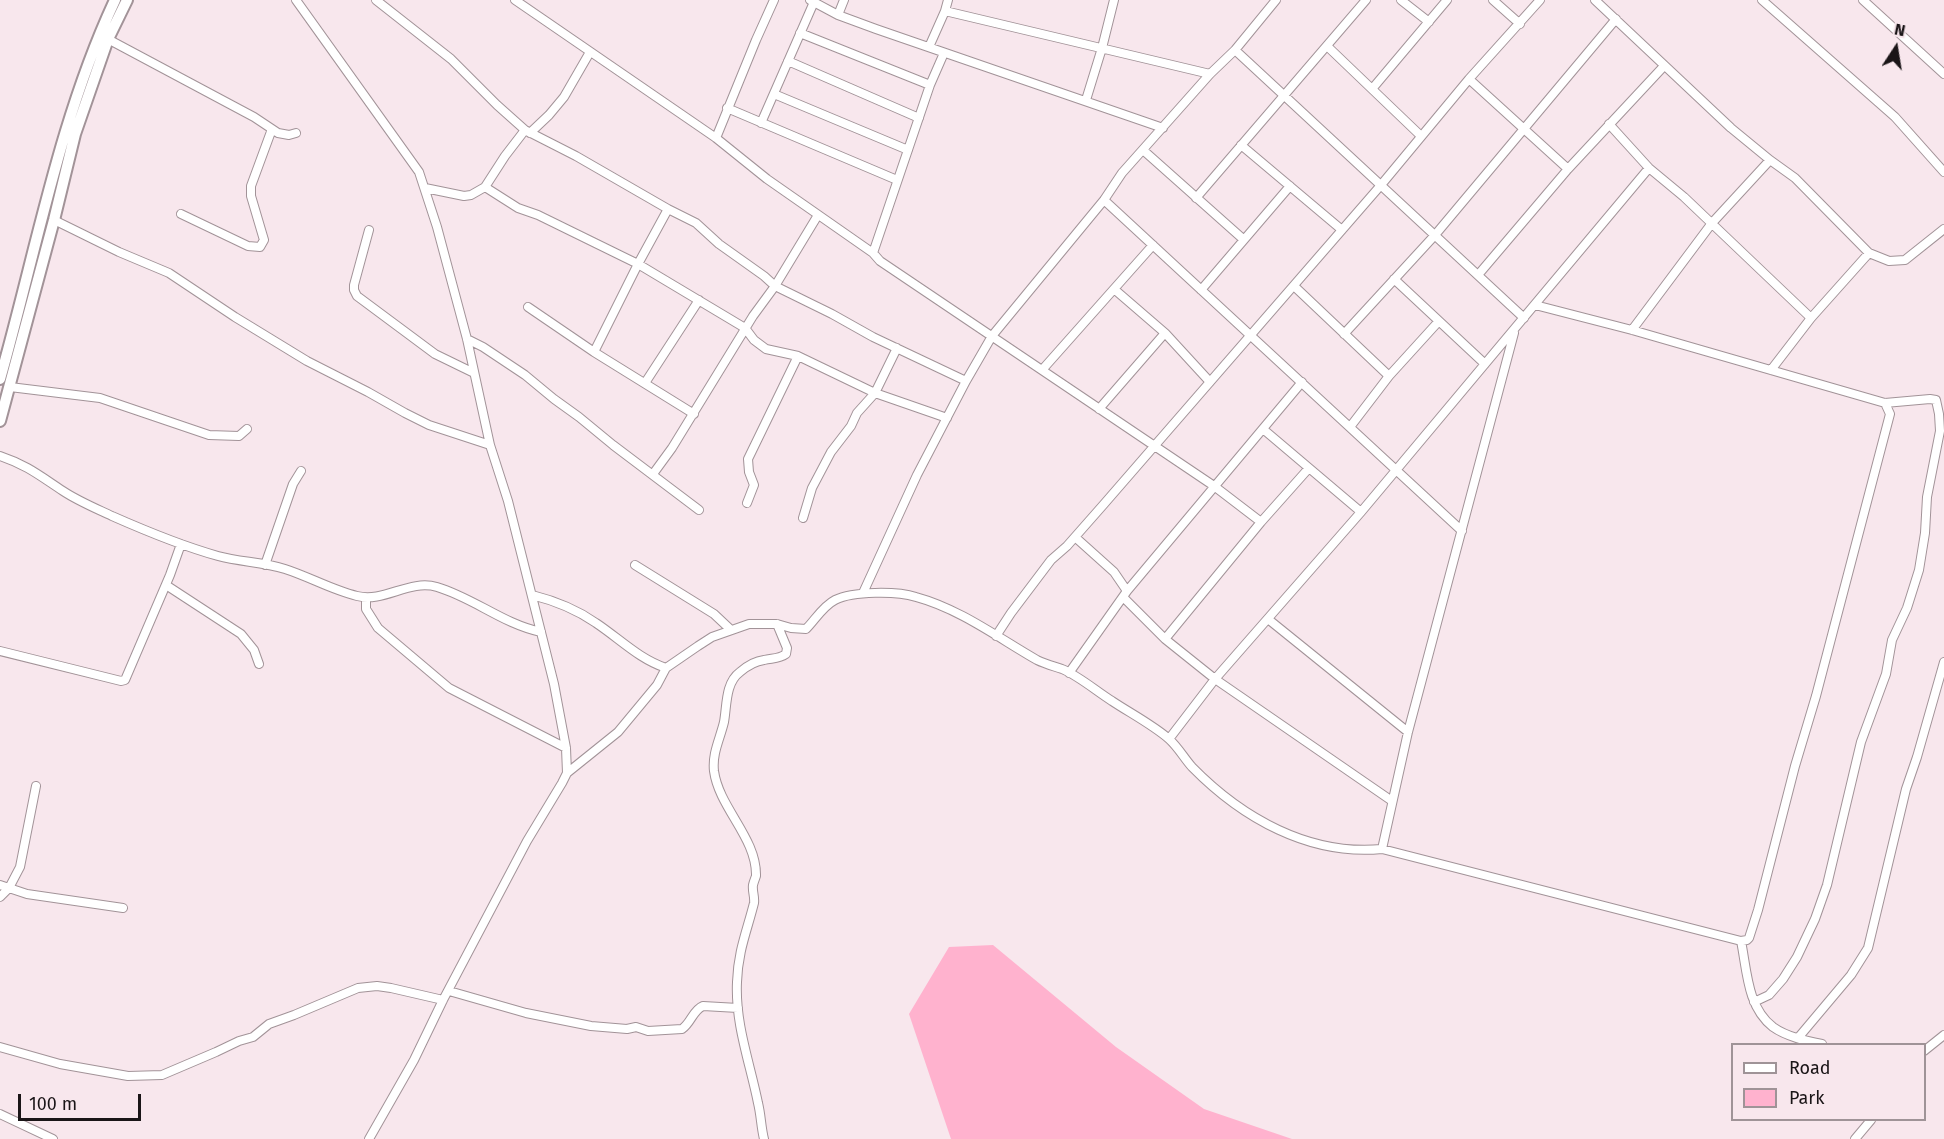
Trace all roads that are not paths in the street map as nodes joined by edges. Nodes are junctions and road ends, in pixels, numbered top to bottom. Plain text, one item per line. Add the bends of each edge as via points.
1 (116, 0) edge
2 (127, 0) edge
3 (296, 0) edge
4 (376, 0) edge
5 (515, 0) edge
6 (774, 0) edge
7 (843, 0) edge
8 (948, 0) edge
9 (1113, 0) edge
10 (1276, 0) edge
11 (1366, 0) edge
12 (1401, 0) edge
13 (1447, 0) edge
14 (1493, 0) edge
15 (1540, 0) edge
16 (1595, 0) edge
17 (1762, 0) edge
18 (1863, 0) edge
19 (812, 1) edge
20 (945, 11) junction
21 (838, 15) junction
22 (1616, 19) junction
23 (1429, 22) junction
24 (1520, 24) junction
25 (801, 33) junction
26 (104, 37) junction
27 (1327, 46) junction
28 (929, 47) junction
29 (1102, 48) junction
30 (1235, 50) junction
31 (590, 52) junction
32 (944, 53) junction
33 (788, 61) junction
34 (1664, 66) junction
35 (1210, 74) junction
36 (1944, 74) edge
37 (1469, 80) junction
38 (930, 85) junction
39 (1372, 89) junction
40 (774, 94) junction
41 (1284, 96) junction
42 (1086, 100) junction
43 (728, 108) junction
44 (919, 118) junction
45 (761, 123) junction
46 (1609, 124) junction
47 (1163, 128) junction
48 (1523, 128) junction
49 (272, 129) junction
50 (528, 131) junction
51 (296, 133) dead end
52 (1421, 136) junction
53 (716, 138) junction
54 (1241, 145) junction
55 (908, 150) junction
56 (1143, 150) junction
57 (1770, 160) junction
58 (1649, 168) junction
59 (1568, 169) junction
60 (1944, 171) edge
61 (897, 180) junction
62 (1381, 185) junction
63 (1290, 186) junction
64 (485, 187) junction
65 (425, 188) junction
66 (1196, 198) junction
67 (1104, 200) junction
68 (668, 209) junction
69 (181, 214) dead end
70 (818, 215) junction
71 (54, 220) junction
72 (1712, 224) junction
73 (1944, 229) edge
74 (369, 230) dead end
75 (1342, 230) junction
76 (1435, 235) junction
77 (1243, 239) junction
78 (1153, 245) junction
79 (873, 253) junction
80 (1869, 253) junction
81 (638, 264) junction
82 (1478, 275) junction
83 (1394, 279) junction
84 (775, 286) junction
85 (1294, 286) junction
86 (1114, 289) junction
87 (1201, 290) junction
88 (699, 300) junction
89 (1535, 305) junction
90 (528, 307) dead end
91 (1524, 318) junction
92 (1811, 318) junction
93 (1439, 321) junction
94 (745, 328) junction
95 (1515, 329) junction
96 (1632, 330) junction
97 (1165, 333) junction
98 (1344, 334) junction
99 (1251, 335) junction
100 (992, 336) junction
101 (467, 339) junction
102 (897, 348) junction
103 (594, 352) junction
104 (798, 356) junction
105 (1485, 364) junction
106 (1042, 370) junction
107 (1771, 370) junction
108 (474, 373) junction
109 (1389, 376) junction
110 (0, 379) edge
111 (966, 381) junction
112 (1210, 382) junction
113 (1302, 382) junction
114 (645, 384) junction
115 (10, 387) junction
116 (875, 393) junction
117 (1885, 403) junction
118 (1099, 409) junction
119 (694, 414) junction
120 (947, 418) junction
121 (0, 421) edge
122 (1350, 427) junction
123 (247, 429) dead end
124 (1263, 429) junction
125 (490, 445) junction
126 (1154, 447) junction
127 (0, 456) edge
128 (1309, 468) junction
129 (1396, 470) junction
130 (301, 471) dead end
131 (653, 474) junction
132 (1214, 486) junction
133 (747, 503) dead end
134 (699, 510) dead end
135 (1360, 512) junction
136 (803, 518) dead end
137 (1261, 522) junction
138 (1462, 531) junction
139 (1075, 537) junction
140 (181, 544) junction
141 (265, 565) junction
142 (635, 565) dead end
143 (166, 585) junction
144 (863, 593) junction
145 (1125, 594) junction
146 (532, 595) junction
147 (366, 598) junction
148 (1268, 619) junction
149 (777, 624) junction
150 (731, 630) junction
151 (541, 632) junction
152 (996, 636) junction
153 (1165, 639) junction
154 (0, 651) edge
155 (1944, 662) edge
156 (259, 664) dead end
157 (666, 668) junction
158 (1069, 673) junction
159 (1215, 679) junction
160 (1408, 732) junction
161 (1169, 739) junction
162 (566, 748) junction
163 (567, 773) junction
164 (36, 786) dead end
165 (1392, 801) junction
166 (1382, 849) junction
167 (0, 885) edge
168 (9, 888) junction
169 (0, 897) edge
170 (123, 908) dead end
171 (1741, 941) junction
172 (449, 991) junction
173 (443, 1000) junction
174 (1754, 1002) junction
175 (738, 1008) junction
176 (1944, 1035) edge
177 (1798, 1038) junction
178 (1818, 1043) edge
179 (0, 1047) edge
180 (1926, 1050) edge
181 (0, 1114) edge
182 (1869, 1121) edge
183 (53, 1139) edge
184 (369, 1139) edge
185 (764, 1139) edge
186 (1855, 1139) edge

1 - 26 main road
2 - 26 main road
3 - 65 street via 410,157
4 - 50 street via 452,59
5 - 31 street
6 - 43 street
7 - 21 street
8 - 20 street
9 - 29 street
10 - 30 street
11 - 27 street
12 - 23 street
13 - 23 street
14 - 24 street
15 - 24 street
16 - 22 street
17 - 60 street via 1895,117
18 - 36 street
19 - 21 street
19 - 25 street
20 - 28 street
20 - 29 street
21 - 28 street
22 - 34 street
22 - 48 street
23 - 39 street
24 - 37 street
25 - 33 street
25 - 38 street
26 - 49 street
26 - 71 main road
26 - 110 main road via 83,76 68,123
27 - 39 street
27 - 41 street
28 - 32 street
29 - 35 street
29 - 42 street
30 - 35 street
30 - 41 street
31 - 50 street via 564,97 549,116
31 - 53 street
32 - 38 street
32 - 42 street
33 - 40 street
33 - 44 street
34 - 46 street
34 - 57 street
35 - 47 street
37 - 48 street
37 - 52 street
38 - 44 street
39 - 52 street
40 - 45 street
40 - 55 street
41 - 54 street
41 - 62 street
42 - 47 street
43 - 45 street
43 - 53 street
44 - 55 street
45 - 61 street
46 - 58 street
46 - 59 street
47 - 56 street
48 - 59 street
48 - 76 street
49 - 51 street via 284,135
49 - 69 street via 250,186 264,240 260,247 248,246
50 - 64 street via 505,156
50 - 68 street
52 - 62 street
53 - 70 street
54 - 63 street
54 - 66 street
55 - 61 street
56 - 66 street
56 - 67 street
57 - 72 street
57 - 80 street via 1796,178
58 - 72 street
58 - 89 street
59 - 82 street
61 - 79 street
62 - 75 street
62 - 76 street
63 - 75 street
63 - 77 street
64 - 65 street via 464,196
64 - 81 street via 518,208
65 - 101 street
66 - 77 street
67 - 78 street
67 - 100 street
68 - 81 street
68 - 84 street via 696,223
70 - 79 street
70 - 84 street
71 - 115 main road
71 - 125 street via 169,273 307,361 413,417
72 - 92 street
72 - 96 street
73 - 80 street via 1905,260 1889,261
74 - 108 street via 354,285 357,296 429,350
75 - 85 street
76 - 82 street
76 - 83 street
77 - 87 street
78 - 86 street
78 - 87 street
79 - 100 street
80 - 92 street
81 - 88 street
81 - 103 street
82 - 91 street
83 - 93 street
83 - 98 street
84 - 94 street
84 - 102 street
85 - 98 street
85 - 99 street
86 - 97 street
86 - 106 street
87 - 99 street
88 - 94 street
88 - 114 street
89 - 91 street
89 - 96 street
90 - 103 street
91 - 95 street
92 - 107 street
93 - 105 street
93 - 109 street
94 - 104 street via 766,349
94 - 119 street
95 - 105 street
95 - 138 street
96 - 107 street
97 - 112 street
97 - 118 street
98 - 109 street
99 - 112 street
99 - 113 street
100 - 106 street
100 - 111 street
101 - 108 street
101 - 131 street via 525,375
102 - 111 street
102 - 116 street
103 - 114 street
104 - 116 street
104 - 133 street via 748,459 754,485
105 - 129 street
106 - 118 street
107 - 117 street
108 - 125 street
109 - 122 street
111 - 120 street
112 - 126 street
113 - 122 street
113 - 124 street
114 - 119 street
115 - 121 main road
115 - 123 street via 100,398 208,435 239,436
116 - 120 street
116 - 136 street via 831,452 812,488
117 - 171 street via 1890,414 1819,686 1749,938
117 - 174 street via 1933,399 1939,414 1940,431 1919,570 1892,640 1886,674 1861,742 1827,885 1815,919 1783,979 1769,995
118 - 126 street
119 - 131 street
120 - 144 street
122 - 129 street
124 - 128 street
124 - 132 street
125 - 146 street
126 - 132 street
126 - 139 street
127 - 140 street via 18,462 87,504
128 - 135 street
128 - 137 street
129 - 135 street
129 - 138 street
130 - 141 street
131 - 134 street
132 - 137 street
132 - 145 street
135 - 148 street
137 - 153 street
138 - 160 street
139 - 145 street via 1114,572
139 - 152 street via 1050,560
140 - 141 street
140 - 143 street
141 - 147 street
142 - 150 street via 714,614
143 - 154 street via 125,680
143 - 156 street via 241,634
144 - 149 street via 835,599 806,629
144 - 152 street via 914,596 966,617
145 - 153 street
145 - 158 street
146 - 151 street
146 - 157 street via 576,610 642,658
147 - 151 street via 429,585
147 - 162 street via 366,609 378,628 449,688
148 - 159 street
148 - 160 street
149 - 150 street via 749,624
149 - 175 street via 786,654 762,660 736,676 730,686 714,764 717,786 743,832 756,876 739,957
150 - 157 street via 705,641
151 - 162 street
152 - 158 street via 1040,662
153 - 159 street
155 - 177 street via 1906,789 1872,938 1838,991
157 - 163 street via 618,732
158 - 161 street
159 - 161 street
159 - 165 street
160 - 165 street
161 - 166 street via 1225,796 1279,830 1340,849
162 - 163 street
163 - 172 street
164 - 168 street via 20,867
165 - 166 street
166 - 171 street
167 - 168 street
168 - 169 street
168 - 170 street
171 - 174 street
172 - 173 street
172 - 175 street via 559,1020 648,1031 682,1029 703,1006
173 - 179 street via 377,986 358,988 269,1024 253,1037 162,1075 128,1077
173 - 184 street
174 - 177 street via 1774,1028
175 - 185 street
176 - 180 street
177 - 178 street
181 - 183 street
182 - 186 street

